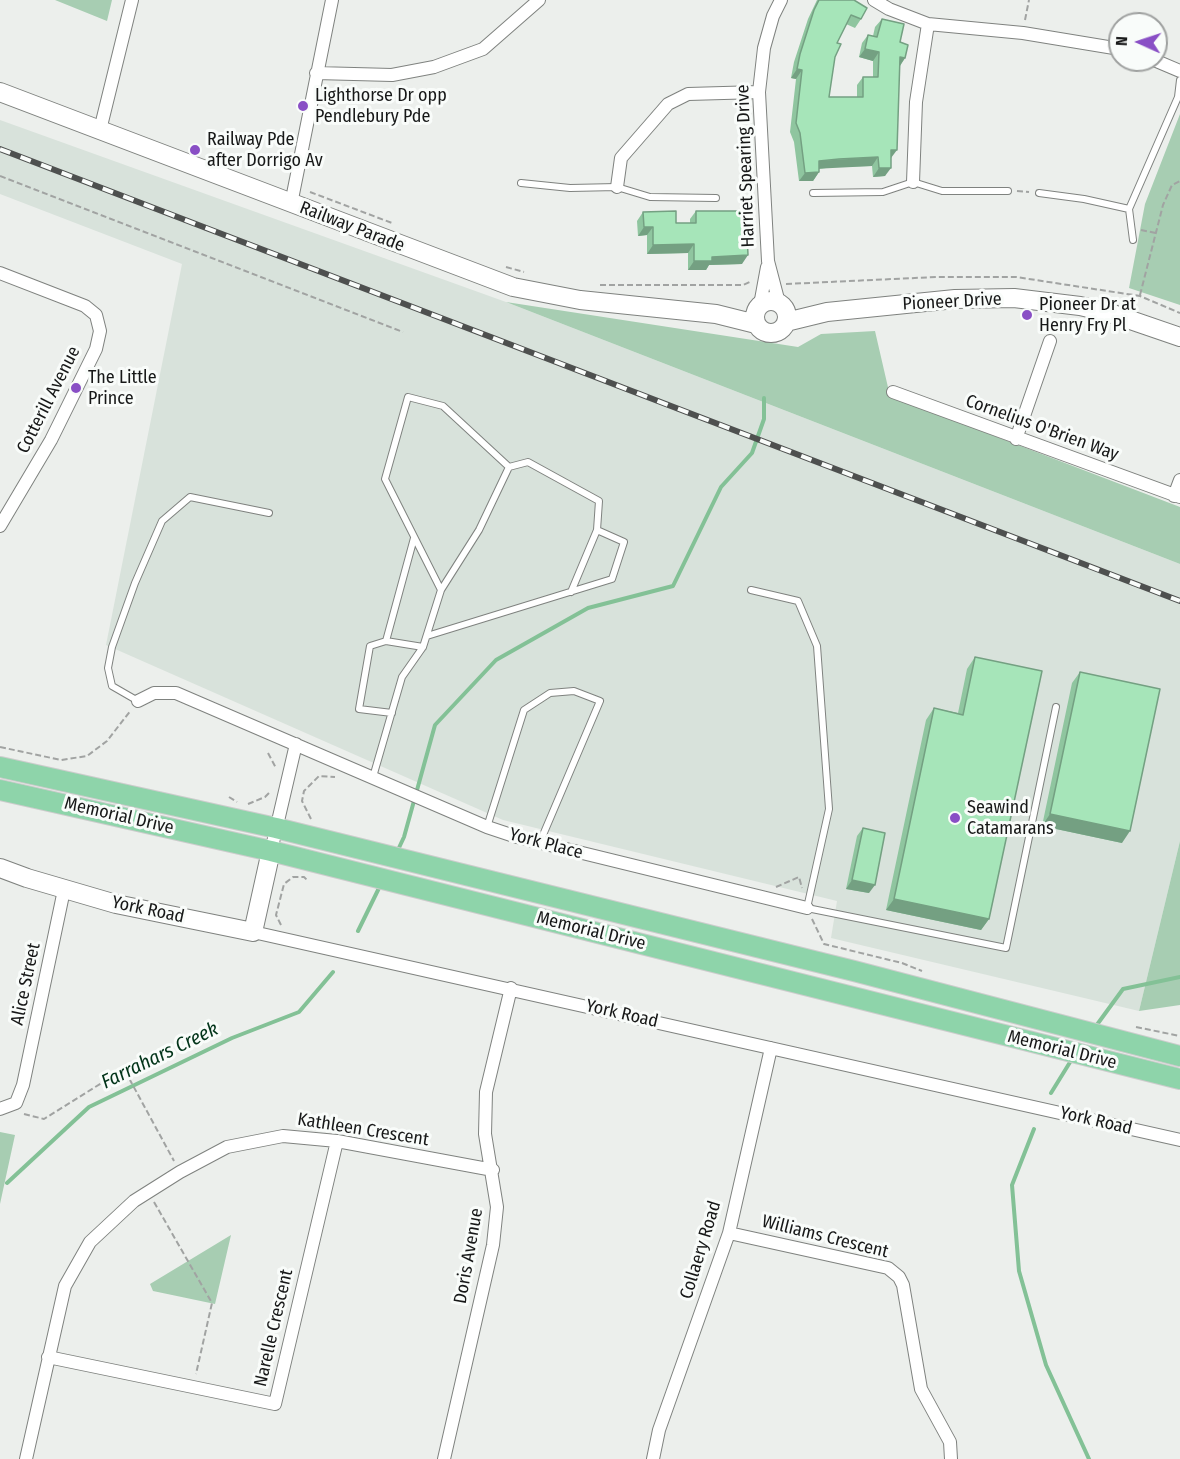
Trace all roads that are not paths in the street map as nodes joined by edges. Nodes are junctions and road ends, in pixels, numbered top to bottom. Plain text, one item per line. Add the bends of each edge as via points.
1 (132, 0) edge
2 (332, 0) edge
3 (539, 0) edge
4 (781, 0) edge
5 (874, 0) edge
6 (928, 24) junction
7 (1108, 47) edge
8 (316, 73) junction
9 (1180, 80) edge
10 (0, 92) edge
11 (759, 92) junction
12 (100, 130) junction
13 (521, 183) dead end
14 (913, 183) junction
15 (617, 187) junction
16 (1008, 191) road end
17 (1039, 192) road end
18 (813, 194) dead end
19 (716, 198) dead end
20 (291, 204) junction
21 (1129, 209) junction
22 (1133, 240) dead end
23 (0, 273) edge
24 (769, 284) junction
25 (783, 310) junction
26 (758, 312) junction
27 (1180, 337) edge
28 (1050, 341) dead end
29 (893, 392) dead end
30 (1016, 439) junction
31 (509, 467) junction
32 (1180, 480) edge
33 (1177, 496) edge
34 (269, 513) dead end
35 (0, 526) edge
36 (597, 530) junction
37 (414, 538) junction
38 (441, 590) junction
39 (751, 590) dead end
40 (571, 592) junction
41 (427, 636) junction
42 (386, 641) junction
43 (423, 647) junction
44 (138, 701) joint
45 (1056, 707) dead end
46 (392, 713) junction
47 (296, 744) junction
48 (0, 767) edge
49 (373, 778) junction
50 (0, 790) edge
51 (487, 827) junction
52 (276, 828) junction
53 (540, 843) junction
54 (271, 851) junction
55 (0, 868) edge
56 (64, 890) junction
57 (807, 908) junction
58 (253, 932) junction
59 (511, 988) junction
60 (771, 1048) junction
61 (1180, 1056) edge
62 (1180, 1079) edge
63 (2, 1108) edge
64 (1180, 1140) edge
65 (337, 1141) junction
66 (493, 1170) junction
67 (729, 1233) junction
68 (48, 1357) junction
69 (26, 1459) edge
70 (444, 1459) edge
71 (653, 1459) edge
72 (951, 1459) edge

1 - 12 street
2 - 8 street
3 - 8 street via 483,49 434,67 392,75
4 - 11 street, Harriet Spearing Drive via 764,48
5 - 6 street
6 - 7 street via 1023,33
6 - 14 street via 916,102
8 - 20 street
9 - 21 lane via 1178,97
10 - 12 main road, Railway Parade
11 - 15 street via 688,94 668,104 621,158
11 - 24 street, Harriet Spearing Drive
12 - 20 main road, Railway Parade
13 - 15 lane
14 - 16 lane via 942,191
14 - 18 lane via 883,192
15 - 19 lane via 650,197
17 - 21 lane
20 - 26 main road, Railway Parade via 523,290 716,314
21 - 22 lane
23 - 35 street, Cotterill Avenue via 85,306 96,315 100,331 96,349 51,440
24 - 25 street, Harriet Spearing Drive
24 - 26 street, Harriet Spearing Drive
25 - 26 main road via 770,300
25 - 26 main road via 782,328 772,333 761,329
25 - 27 main road, Pioneer Drive via 827,312 955,299 1014,298 1110,313
28 - 30 street
29 - 30 street, Cornelius O'Brien Way
30 - 33 street, Cornelius O'Brien Way
31 - 36 lane via 528,462 599,501
31 - 37 lane via 443,406 408,397 385,479
31 - 38 lane via 479,530
32 - 33 street
34 - 44 lane via 190,497 162,520 135,583 108,668 112,686
36 - 40 lane
36 - 40 lane via 624,542 612,579
37 - 38 lane
37 - 42 lane
38 - 41 lane
39 - 57 lane via 798,601 817,646 829,809
40 - 41 lane
41 - 43 lane
42 - 43 lane
42 - 46 lane via 370,646 359,709
43 - 46 lane via 402,677
44 - 47 street, York Place via 154,693 176,693
45 - 57 lane via 1006,948
46 - 49 lane
47 - 49 street, York Place
47 - 52 street
48 - 52 main road, Memorial Drive
49 - 51 street, York Place
50 - 54 main road, Memorial Drive
51 - 53 street, York Place
51 - 53 lane via 524,710 550,693 574,691 600,701
52 - 54 street
52 - 61 main road, Memorial Drive
53 - 57 street, York Place
54 - 58 main road
54 - 62 main road, Memorial Drive
55 - 56 main road, York Road
56 - 58 main road, York Road
56 - 63 street, Alice Street via 23,1085 16,1103
58 - 59 street, York Road
59 - 60 street, York Road
59 - 66 street, Doris Avenue via 486,1092 486,1134
60 - 64 street, York Road
60 - 67 street, Collaery Road
65 - 66 street, Kathleen Crescent
65 - 68 street, Kathleen Crescent via 283,1136 227,1147 134,1201 90,1242 65,1286
65 - 68 street, Narelle Crescent via 275,1404
66 - 70 street, Doris Avenue via 497,1207 493,1245
67 - 71 street, Collaery Road via 659,1430
67 - 72 street, Williams Crescent via 888,1269 898,1277 903,1285 921,1389 950,1442
68 - 69 street, Kathleen Crescent

